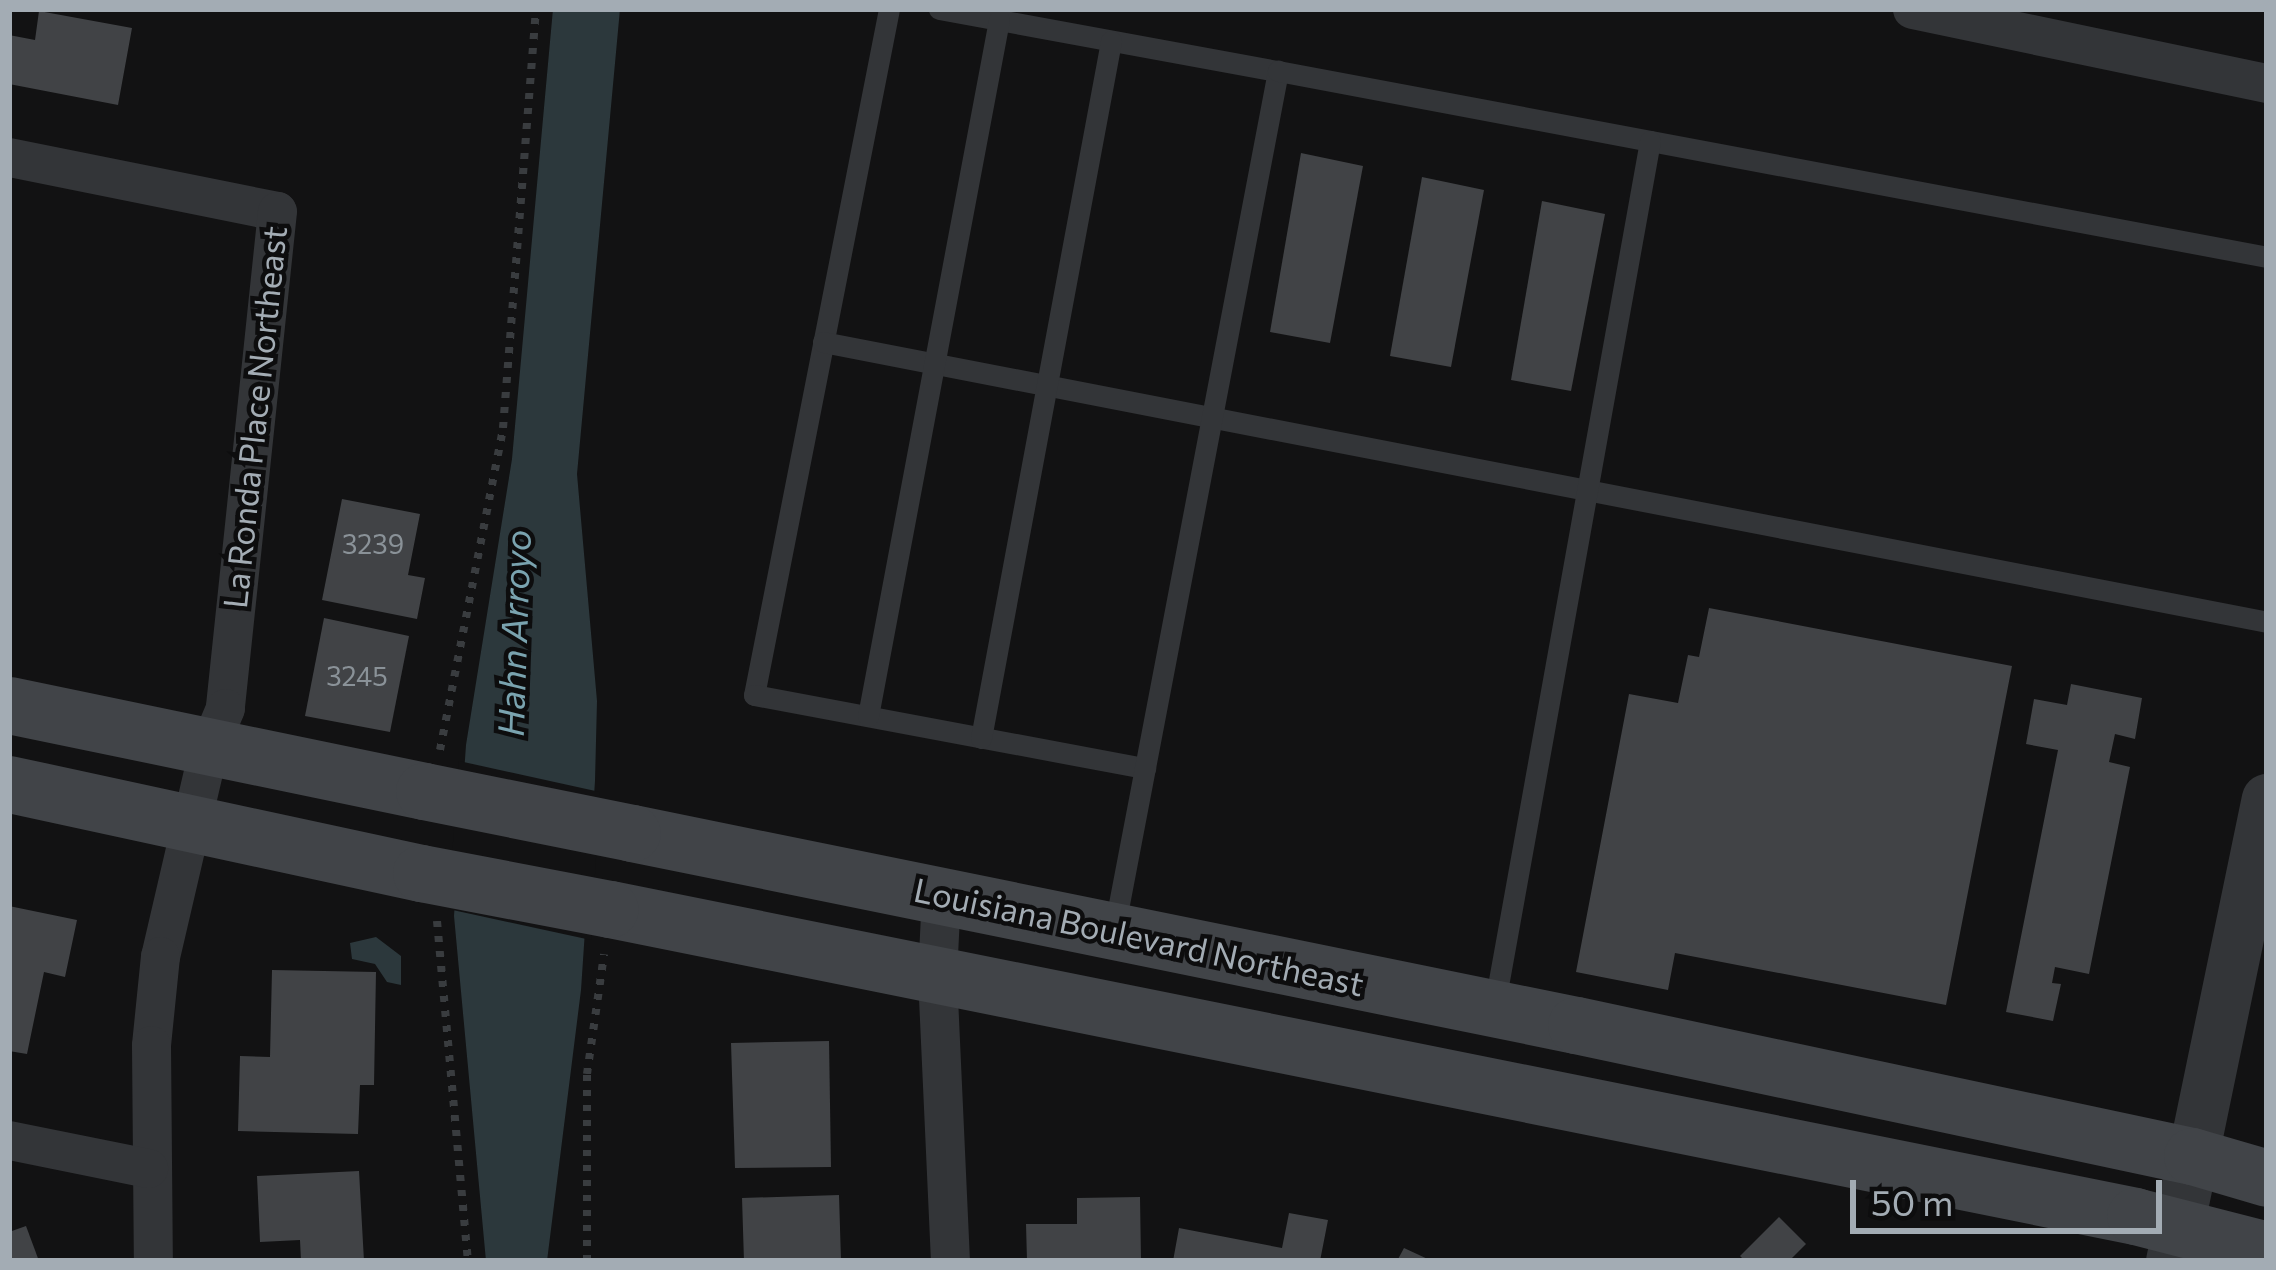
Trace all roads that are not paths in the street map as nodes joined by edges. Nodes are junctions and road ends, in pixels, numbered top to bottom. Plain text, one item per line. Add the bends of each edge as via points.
1 (889, 9) edge
2 (939, 9) edge
3 (1912, 9) edge
4 (998, 20) junction
5 (1111, 41) junction
6 (1278, 71) junction
7 (2267, 83) edge
8 (1650, 141) junction
9 (9, 157) edge
10 (2267, 257) edge
11 (823, 342) junction
12 (934, 365) junction
13 (1046, 387) junction
14 (1211, 420) junction
15 (1585, 492) junction
16 (2267, 622) edge
17 (9, 705) edge
18 (868, 716) junction
19 (981, 738) junction
20 (209, 746) junction
21 (1144, 768) junction
22 (9, 784) edge
23 (2267, 799) edge
24 (192, 820) junction
25 (941, 894) junction
26 (1114, 930) junction
27 (937, 975) junction
28 (1494, 1008) junction
29 (1576, 1025) junction
30 (1562, 1100) junction
31 (9, 1140) edge
32 (2192, 1156) junction
33 (148, 1168) junction
34 (2267, 1180) edge
35 (2175, 1243) edge
36 (2257, 1253) edge
37 (153, 1261) edge
38 (950, 1261) edge

1 - 11 lane
2 - 4 lane
3 - 7 street
4 - 5 lane
4 - 12 lane
5 - 6 lane
5 - 13 lane
6 - 8 lane
6 - 14 lane
8 - 10 lane
8 - 15 lane
9 - 20 street, La Ronda Place Northeast via 277,211 224,708
11 - 12 lane
11 - 18 lane via 754,695
12 - 13 lane
12 - 18 lane
13 - 14 lane
13 - 19 lane
14 - 15 lane
14 - 21 lane
15 - 16 lane
15 - 28 lane
17 - 20 main road, Louisiana Boulevard Northeast
18 - 19 lane
19 - 21 lane
20 - 24 street
20 - 25 main road, Louisiana Boulevard Northeast, bridge via 431,774 632,832
21 - 26 lane
22 - 24 main road
23 - 32 street
24 - 27 main road, bridge via 608,928
24 - 33 street via 160,956
25 - 26 main road, Louisiana Boulevard Northeast
25 - 27 street
26 - 28 main road, Louisiana Boulevard Northeast
27 - 30 main road
27 - 38 street
28 - 29 main road, Louisiana Boulevard Northeast
29 - 30 main road
29 - 32 main road, Louisiana Boulevard Northeast
30 - 35 main road
31 - 33 street
32 - 34 main road, Louisiana Boulevard Northeast
32 - 35 street
33 - 37 street
34 - 36 street
35 - 36 main road

